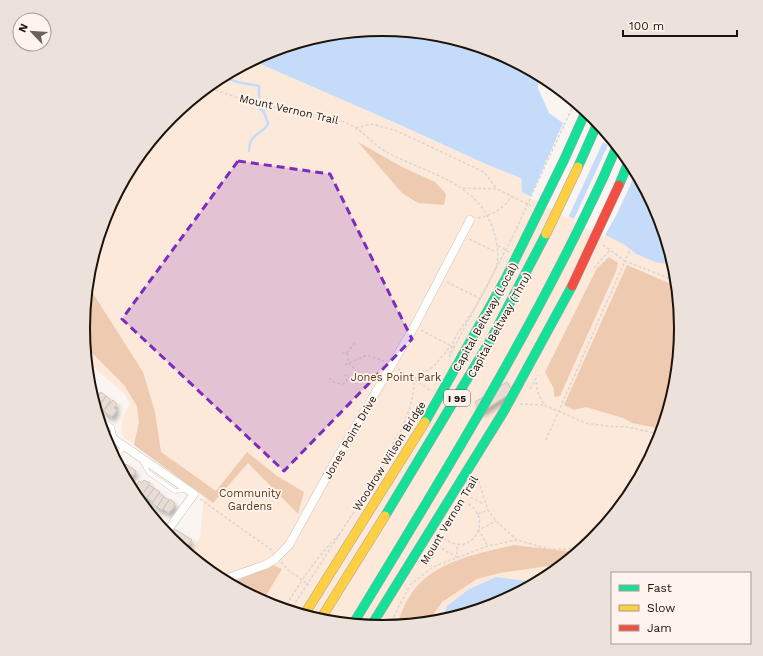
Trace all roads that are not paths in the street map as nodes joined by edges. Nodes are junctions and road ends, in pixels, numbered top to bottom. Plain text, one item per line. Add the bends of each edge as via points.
1 (583, 117) edge
2 (595, 129) edge
3 (614, 152) edge
4 (626, 169) edge
5 (470, 220) road end
6 (105, 423) edge
7 (111, 437) edge
8 (115, 440) junction
9 (113, 443) edge
10 (124, 446) junction
11 (119, 454) edge
12 (169, 528) edge
13 (230, 578) edge
14 (307, 610) edge
15 (324, 614) edge
16 (356, 619) edge
17 (375, 620) edge

1 - 14 highway, Capital Beltway (Local) / I 95, bridge via 541,212 488,315
2 - 15 highway, Capital Beltway (Thru) / I 95, bridge via 552,223 506,312 434,438
3 - 16 highway, I 95, bridge via 580,229 522,342
4 - 17 highway, bridge via 545,338
5 - 13 street, Jones Point Drive via 392,366 337,458 293,539 278,557 266,566
6 - 8 lane via 112,427
7 - 8 street
8 - 9 street
8 - 10 street
10 - 11 lane
10 - 12 street via 190,492

